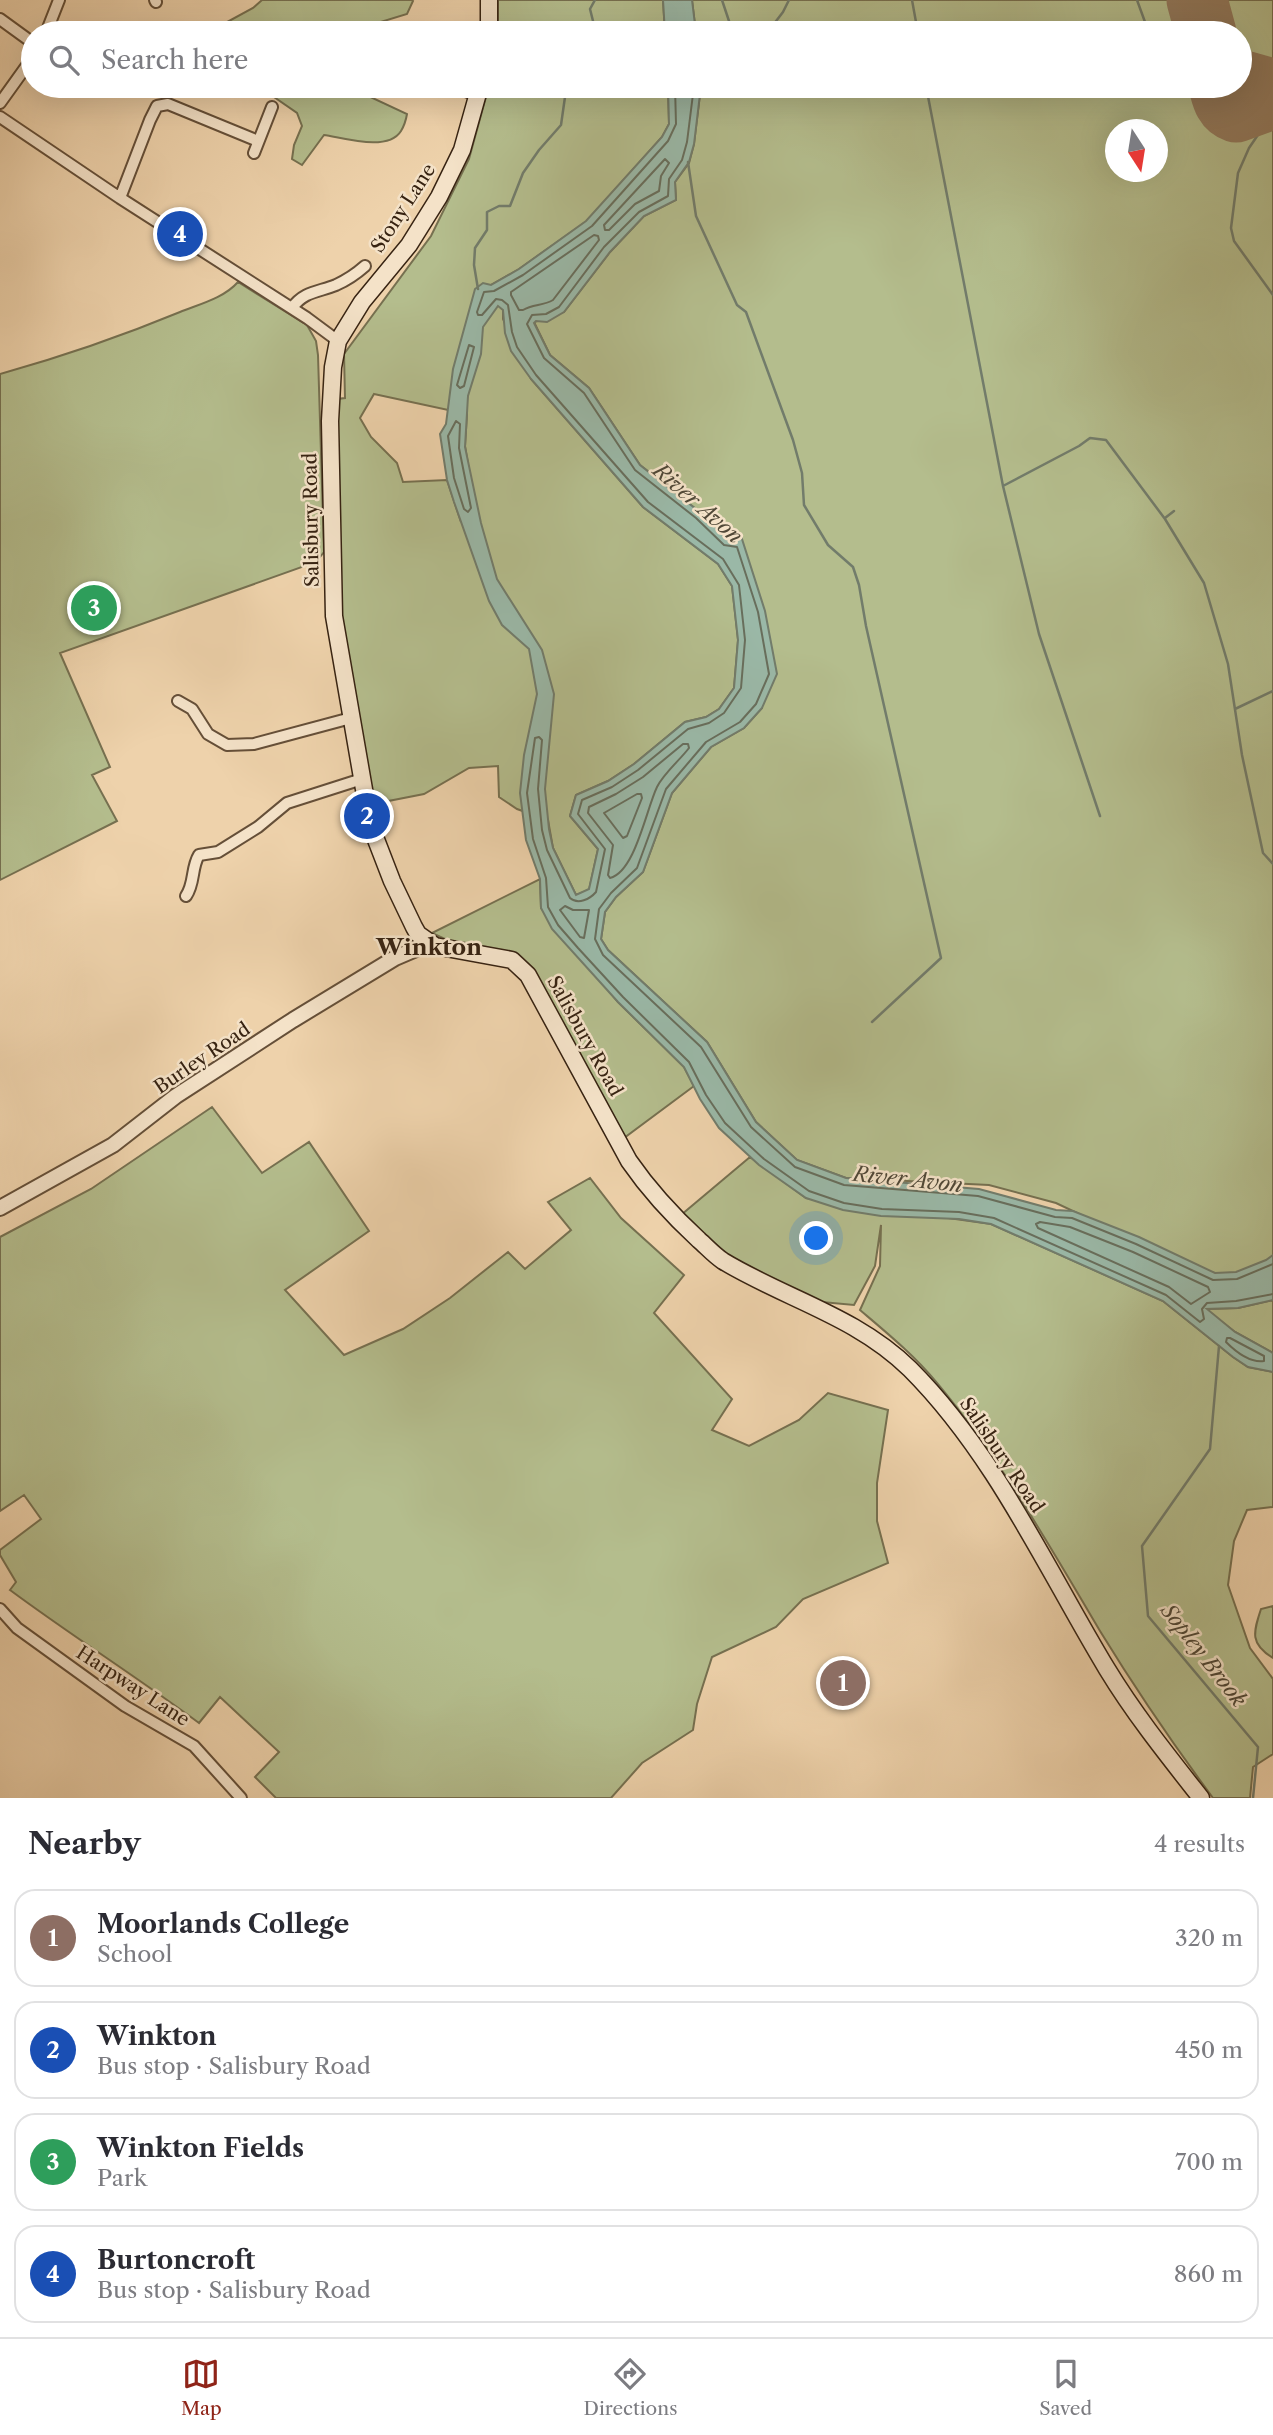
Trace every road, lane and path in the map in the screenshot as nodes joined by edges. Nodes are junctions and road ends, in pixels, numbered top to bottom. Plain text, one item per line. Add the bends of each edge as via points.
1 (59, 0) edge
2 (489, 0) edge
3 (0, 19) edge
4 (51, 21) edge
5 (489, 21) edge
6 (21, 34) edge
7 (21, 74) edge
8 (477, 98) edge
9 (0, 103) edge
10 (272, 107) dead end
11 (0, 117) edge
12 (258, 141) junction
13 (254, 153) dead end
14 (120, 198) junction
15 (365, 266) dead end
16 (292, 308) junction
17 (338, 341) junction
18 (178, 701) dead end
19 (351, 718) junction
20 (362, 779) junction
21 (186, 896) dead end
22 (426, 941) junction
23 (0, 1208) edge
24 (0, 1609) edge
25 (241, 1798) edge
26 (1201, 1798) edge

1 - 4 street
2 - 5 main road
3 - 6 street
7 - 9 street
8 - 17 main road, Stony Lane via 462,150 439,197
10 - 12 street
11 - 14 street
12 - 13 street
12 - 14 street via 168,104 157,106
14 - 16 street
15 - 16 street via 334,286 298,299
16 - 17 street
17 - 19 main road, Salisbury Road via 331,401 334,616
18 - 19 street via 192,709 208,734 227,746 254,744
19 - 20 main road, Salisbury Road
20 - 21 street via 286,803 218,852 199,855
20 - 22 main road, Salisbury Road via 370,824 392,881 414,927
22 - 23 street, Burley Road via 176,1096 113,1145
22 - 26 main road, Salisbury Road via 444,949 512,960 528,975 629,1161 682,1224 720,1259 819,1307 891,1352 951,1412 1004,1492 1108,1671
24 - 25 street, Harpway Lane via 17,1628 125,1706 194,1746

